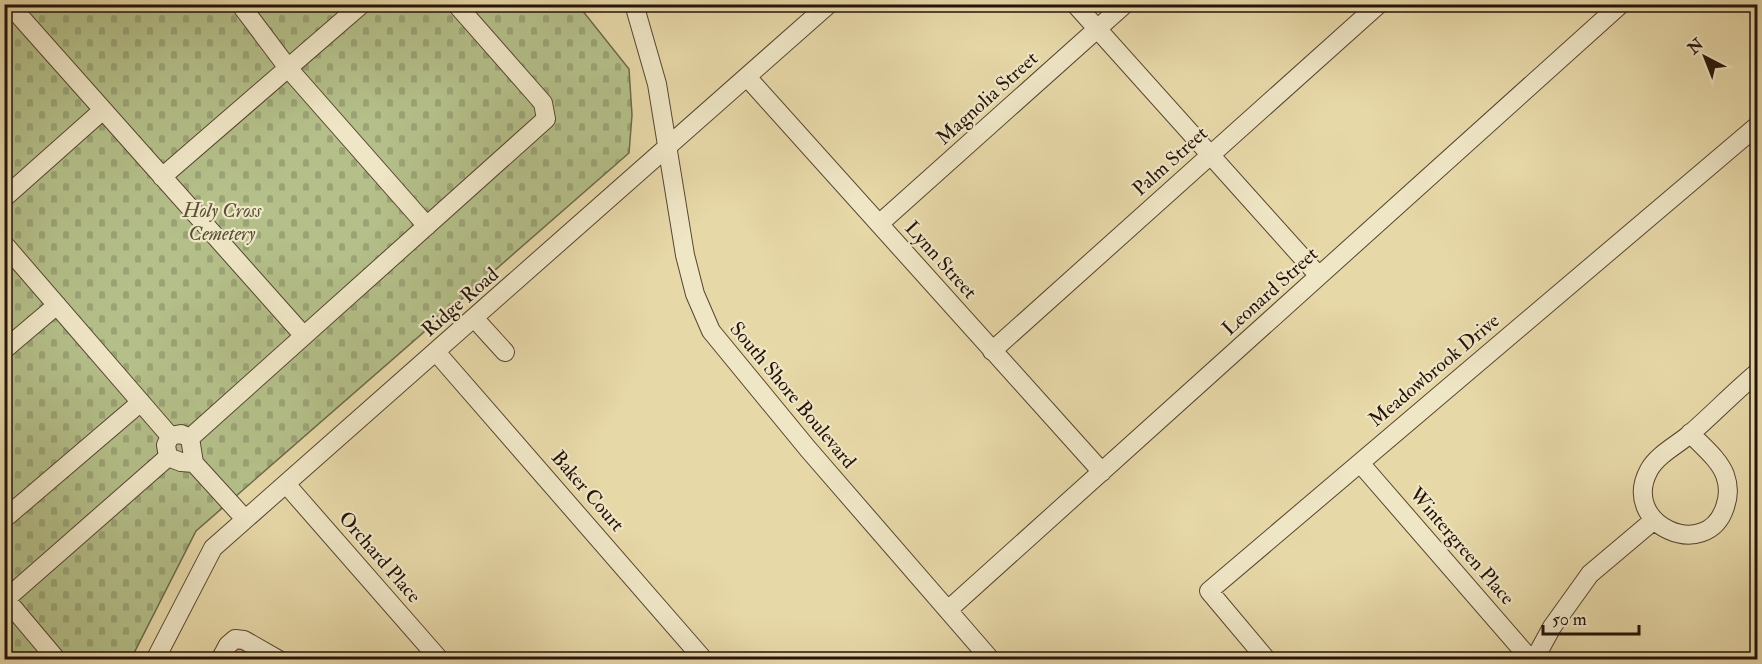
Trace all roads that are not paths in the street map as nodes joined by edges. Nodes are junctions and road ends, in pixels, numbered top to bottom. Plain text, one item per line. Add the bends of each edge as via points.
1 (9, 4) edge
2 (240, 4) edge
3 (362, 4) edge
4 (456, 4) edge
5 (634, 4) edge
6 (829, 4) edge
7 (1075, 4) edge
8 (1125, 4) edge
9 (1379, 4) edge
10 (1622, 4) edge
11 (1098, 29) junction
12 (288, 68) junction
13 (747, 77) junction
14 (103, 110) junction
15 (1758, 125) edge
16 (668, 148) junction
17 (1210, 155) junction
18 (162, 177) junction
19 (4, 198) edge
20 (879, 224) junction
21 (427, 226) junction
22 (4, 244) edge
23 (1319, 276) junction
24 (57, 305) junction
25 (475, 319) junction
26 (304, 336) junction
27 (4, 350) edge
28 (992, 351) junction
29 (436, 352) junction
30 (505, 352) dead end
31 (1758, 372) edge
32 (141, 402) junction
33 (1690, 433) junction
34 (170, 436) junction
35 (190, 438) junction
36 (168, 457) junction
37 (194, 463) junction
38 (1360, 463) junction
39 (1102, 471) junction
40 (285, 484) junction
41 (4, 519) edge
42 (245, 519) junction
43 (1654, 520) junction
44 (5, 598) edge
45 (948, 610) junction
46 (57, 660) edge
47 (155, 660) edge
48 (220, 660) edge
49 (279, 660) edge
50 (440, 660) edge
51 (704, 660) edge
52 (991, 660) edge
53 (1267, 660) edge
54 (1533, 660) edge

1 - 14 street
2 - 12 street
3 - 12 street
4 - 21 street via 543,103 546,119
5 - 16 street, South Shore Boulevard via 657,84
6 - 13 street, Ridge Road
7 - 11 street
8 - 11 street, Magnolia Street
9 - 17 street, Palm Street
10 - 23 street, Leonard Street
11 - 17 street
11 - 20 street, Magnolia Street
12 - 18 street
12 - 21 street
13 - 16 street, Ridge Road
13 - 20 street, Lynn Street
14 - 18 street
14 - 19 street
15 - 38 street, Meadowbrook Drive
16 - 25 street, Ridge Road
16 - 45 street, South Shore Boulevard via 694,294 711,331
17 - 23 street
17 - 28 street, Palm Street
18 - 26 street
20 - 28 street, Lynn Street
21 - 26 street
22 - 24 street
23 - 39 street, Leonard Street
24 - 27 street
24 - 32 street
25 - 29 street, Ridge Road
25 - 30 street
26 - 35 street
28 - 39 street, Lynn Street
29 - 40 street, Ridge Road
29 - 51 street, Baker Court
31 - 33 street
32 - 34 street
32 - 41 street
33 - 43 street via 1649,469 1643,493
33 - 43 street via 1725,475 1728,498 1723,513 1708,529 1684,535 1670,532
34 - 35 street via 182,434
34 - 36 street via 166,446
35 - 37 street
36 - 37 street
36 - 44 street
37 - 42 street
38 - 53 street, Meadowbrook Drive via 1209,591
38 - 54 street, Wintergreen Place
39 - 45 street, Leonard Street
40 - 42 street, Ridge Road
40 - 50 street, Orchard Place
42 - 47 street, Ridge Road via 213,548
43 - 54 street via 1590,574
44 - 46 street
45 - 52 street, South Shore Boulevard
48 - 49 street via 235,639

